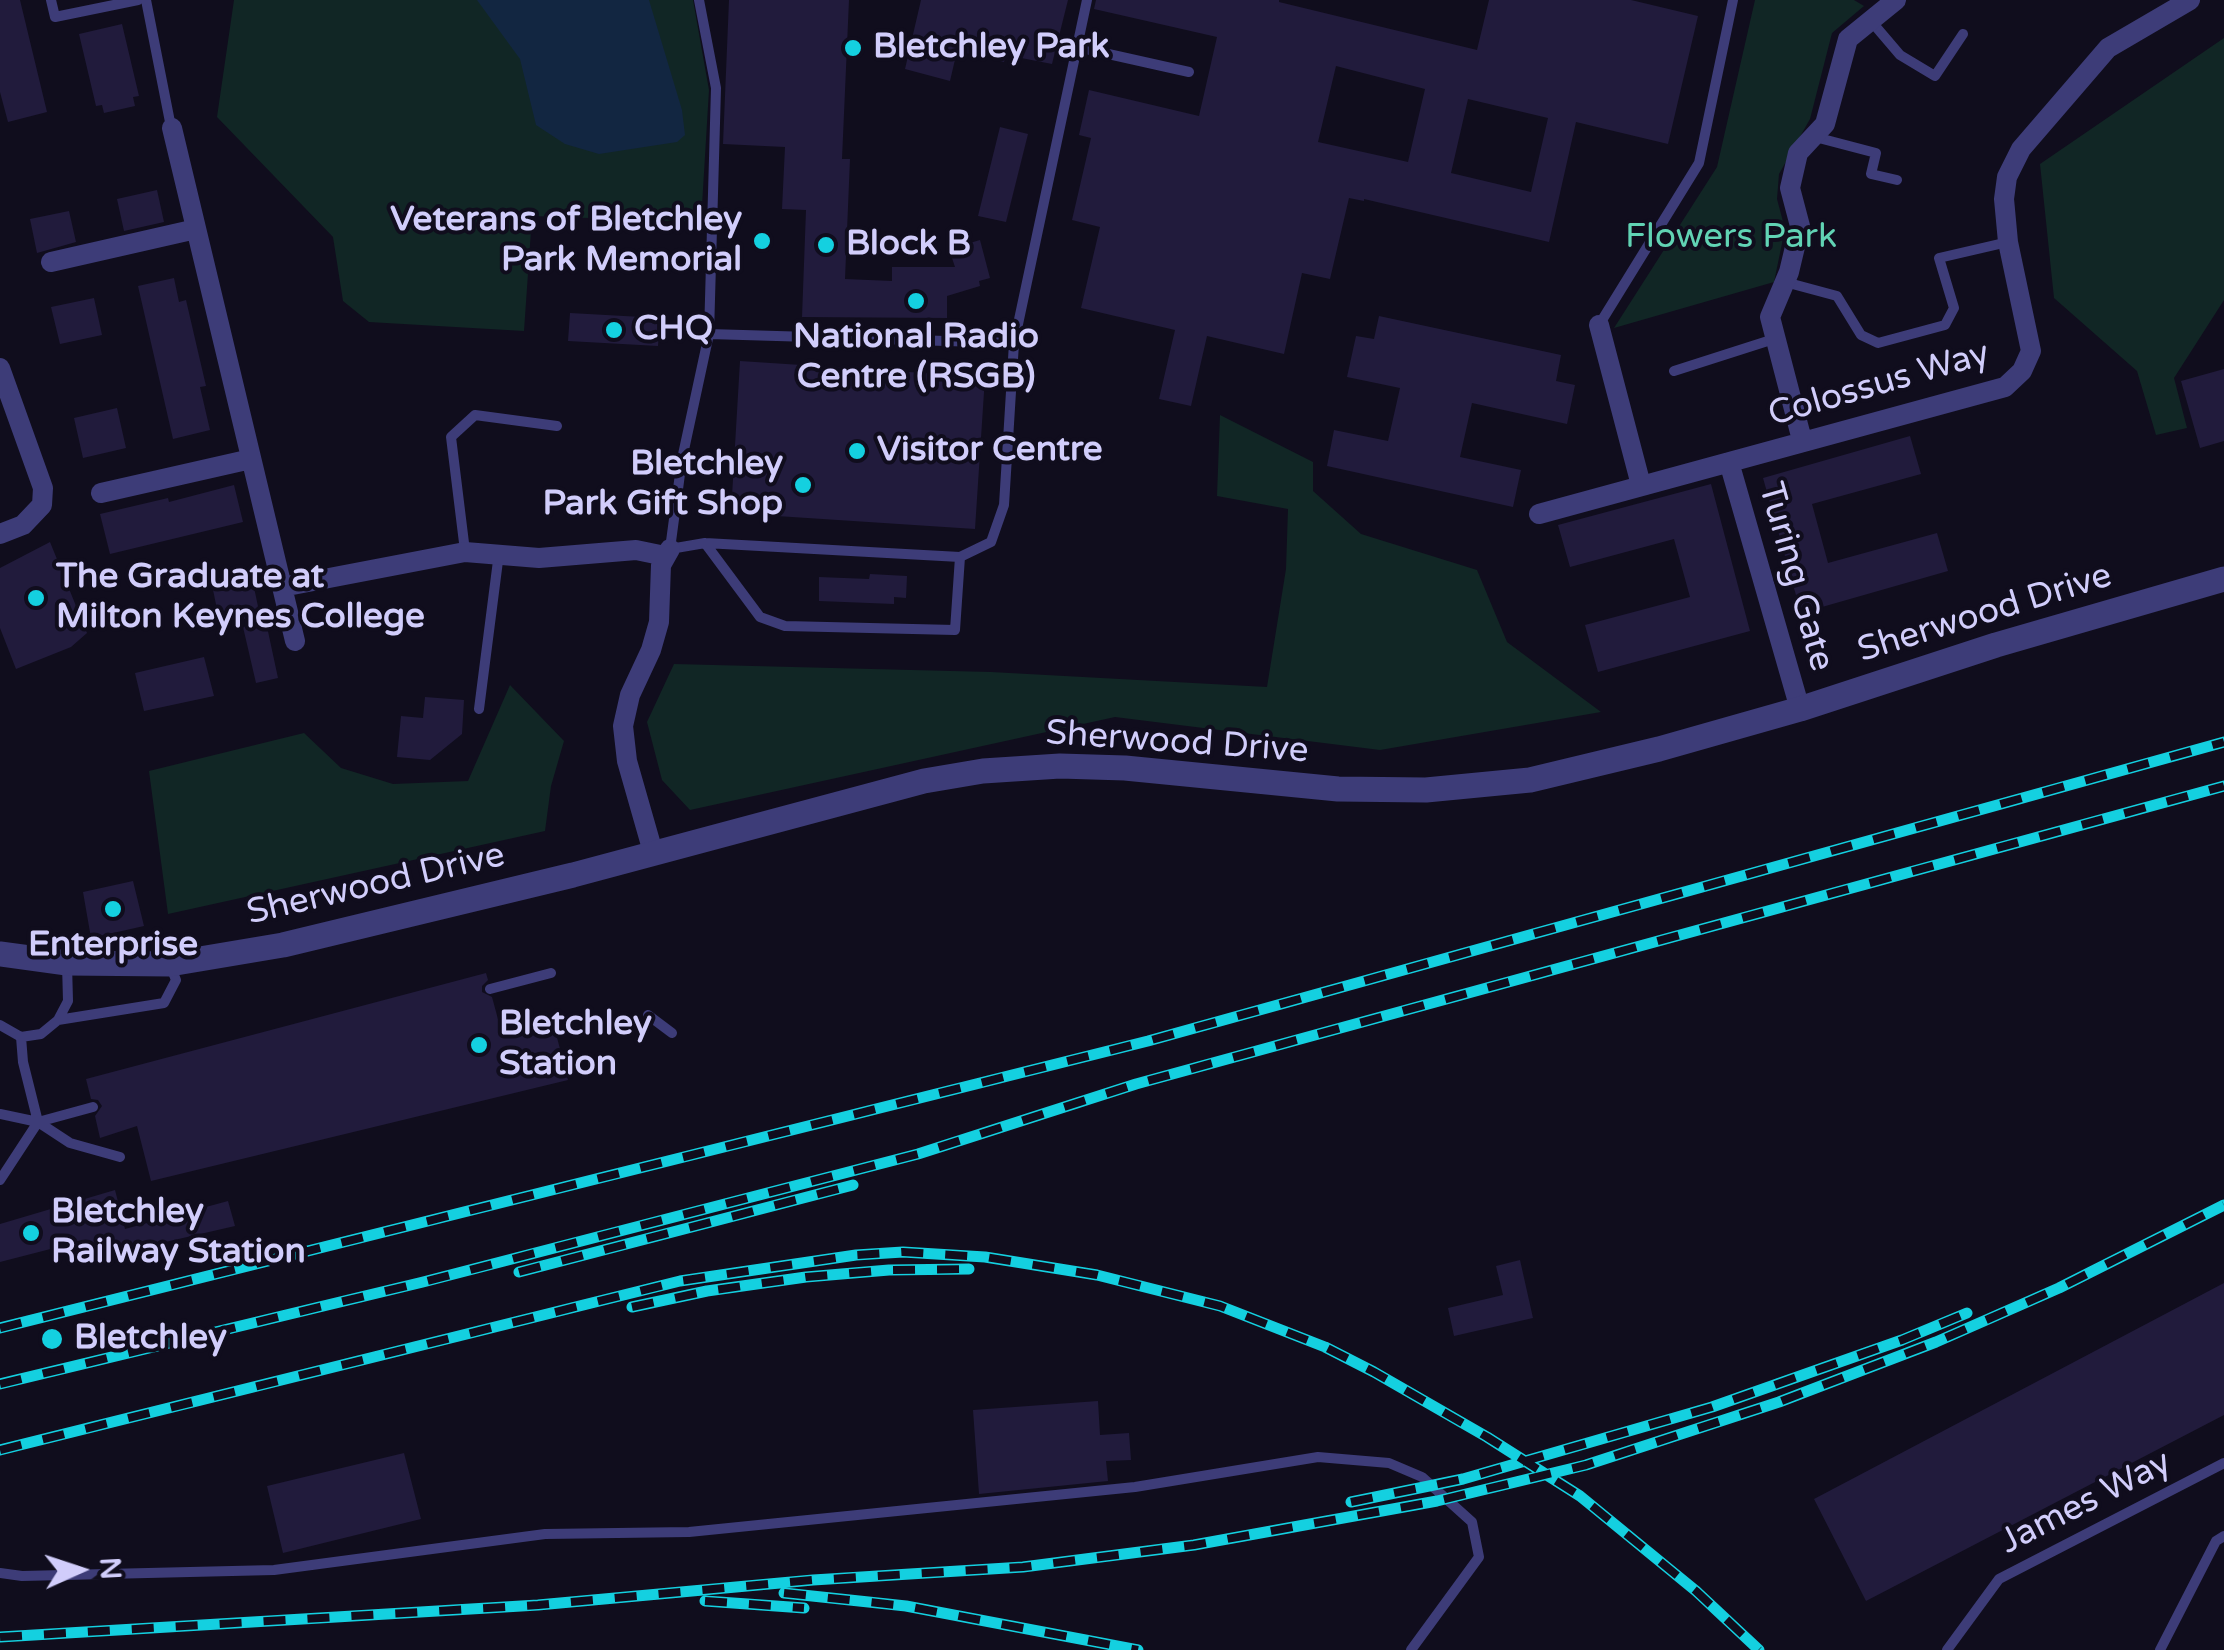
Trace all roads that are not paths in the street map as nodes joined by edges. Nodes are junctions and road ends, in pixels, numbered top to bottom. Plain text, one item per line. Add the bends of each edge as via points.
1 (51, 0) edge
2 (138, 0) edge
3 (146, 0) edge
4 (699, 0) edge
5 (1087, 0) edge
6 (1733, 0) edge
7 (1896, 0) edge
8 (2190, 0) edge
9 (1871, 20) junction
10 (1963, 34) dead end
11 (1076, 47) junction
12 (1189, 72) dead end
13 (172, 128) joint
14 (1814, 138) junction
15 (1897, 180) dead end
16 (196, 229) junction
17 (2008, 242) junction
18 (52, 262) dead end
19 (1785, 282) junction
20 (1598, 325) joint
21 (709, 334) junction
22 (1774, 339) junction
23 (1014, 343) junction
24 (0, 368) edge
25 (1674, 370) dead end
26 (557, 426) dead end
27 (1802, 440) junction
28 (251, 459) junction
29 (1729, 462) junction
30 (1641, 486) junction
31 (101, 493) dead end
32 (1539, 514) dead end
33 (0, 534) edge
34 (705, 543) junction
35 (465, 552) junction
36 (668, 553) junction
37 (499, 554) junction
38 (960, 557) junction
39 (2224, 578) edge
40 (282, 588) junction
41 (294, 640) dead end
42 (479, 709) dead end
43 (1800, 709) junction
44 (653, 852) junction
45 (0, 954) edge
46 (67, 963) junction
47 (170, 964) junction
48 (550, 973) dead end
49 (490, 989) dead end
50 (648, 1015) dead end
51 (58, 1020) junction
52 (0, 1025) edge
53 (672, 1033) dead end
54 (21, 1037) junction
55 (93, 1107) dead end
56 (0, 1114) edge
57 (38, 1122) junction
58 (120, 1157) dead end
59 (0, 1180) edge
60 (2224, 1463) edge
61 (2224, 1536) edge
62 (0, 1573) edge
63 (1411, 1650) edge
64 (1947, 1650) edge
65 (2160, 1650) edge

1 - 2 lane via 55,17
3 - 13 lane
4 - 21 lane via 716,88
5 - 11 lane
6 - 20 lane via 1699,163
7 - 9 street
8 - 17 street, Colossus Way via 2108,48 2021,149 2007,177
9 - 10 lane via 1900,55 1935,76
9 - 14 street via 1848,38 1825,124
11 - 12 lane
11 - 23 lane
13 - 16 street
14 - 15 lane via 1876,153 1871,174
14 - 19 street via 1798,153 1790,188 1800,226
16 - 18 street
16 - 28 street
17 - 19 lane via 1939,258 1954,308 1945,325 1878,343 1862,335 1837,296
17 - 27 street, Colossus Way via 2030,333 2022,372 2005,387 1941,407
19 - 22 street via 1770,317
20 - 30 street
21 - 23 lane
21 - 36 lane
22 - 25 lane
22 - 27 street
23 - 38 lane via 1004,506 991,542
24 - 33 street via 43,488 42,505 23,525
26 - 35 lane via 475,415 450,437
27 - 29 street, Colossus Way
28 - 31 street
28 - 40 street
29 - 30 street, Colossus Way
29 - 43 street, Turing Gate
30 - 32 street, Colossus Way
34 - 36 lane
34 - 38 lane
34 - 38 lane via 760,617 785,626 955,630
35 - 37 street
35 - 40 street
36 - 37 street
36 - 44 street via 652,650 630,695 624,726 627,762
37 - 42 lane
39 - 43 street, Sherwood Drive
40 - 41 street
43 - 44 street, Sherwood Drive via 1530,780 1426,790 1109,767 983,771
44 - 47 street, Sherwood Drive via 283,946
45 - 46 street, Sherwood Drive
46 - 47 street, Sherwood Drive
46 - 51 lane via 68,1001
47 - 51 lane via 176,980 164,1003
48 - 49 lane
50 - 53 lane
51 - 54 lane via 41,1034
52 - 54 lane
54 - 57 lane
55 - 57 lane
56 - 57 lane
57 - 58 lane via 70,1144
57 - 59 lane
60 - 64 lane, James Way via 1999,1579
61 - 65 lane via 2216,1540
62 - 63 lane via 274,1570 546,1534 689,1532 1134,1487 1318,1456 1388,1463 1422,1477 1472,1522 1479,1556

